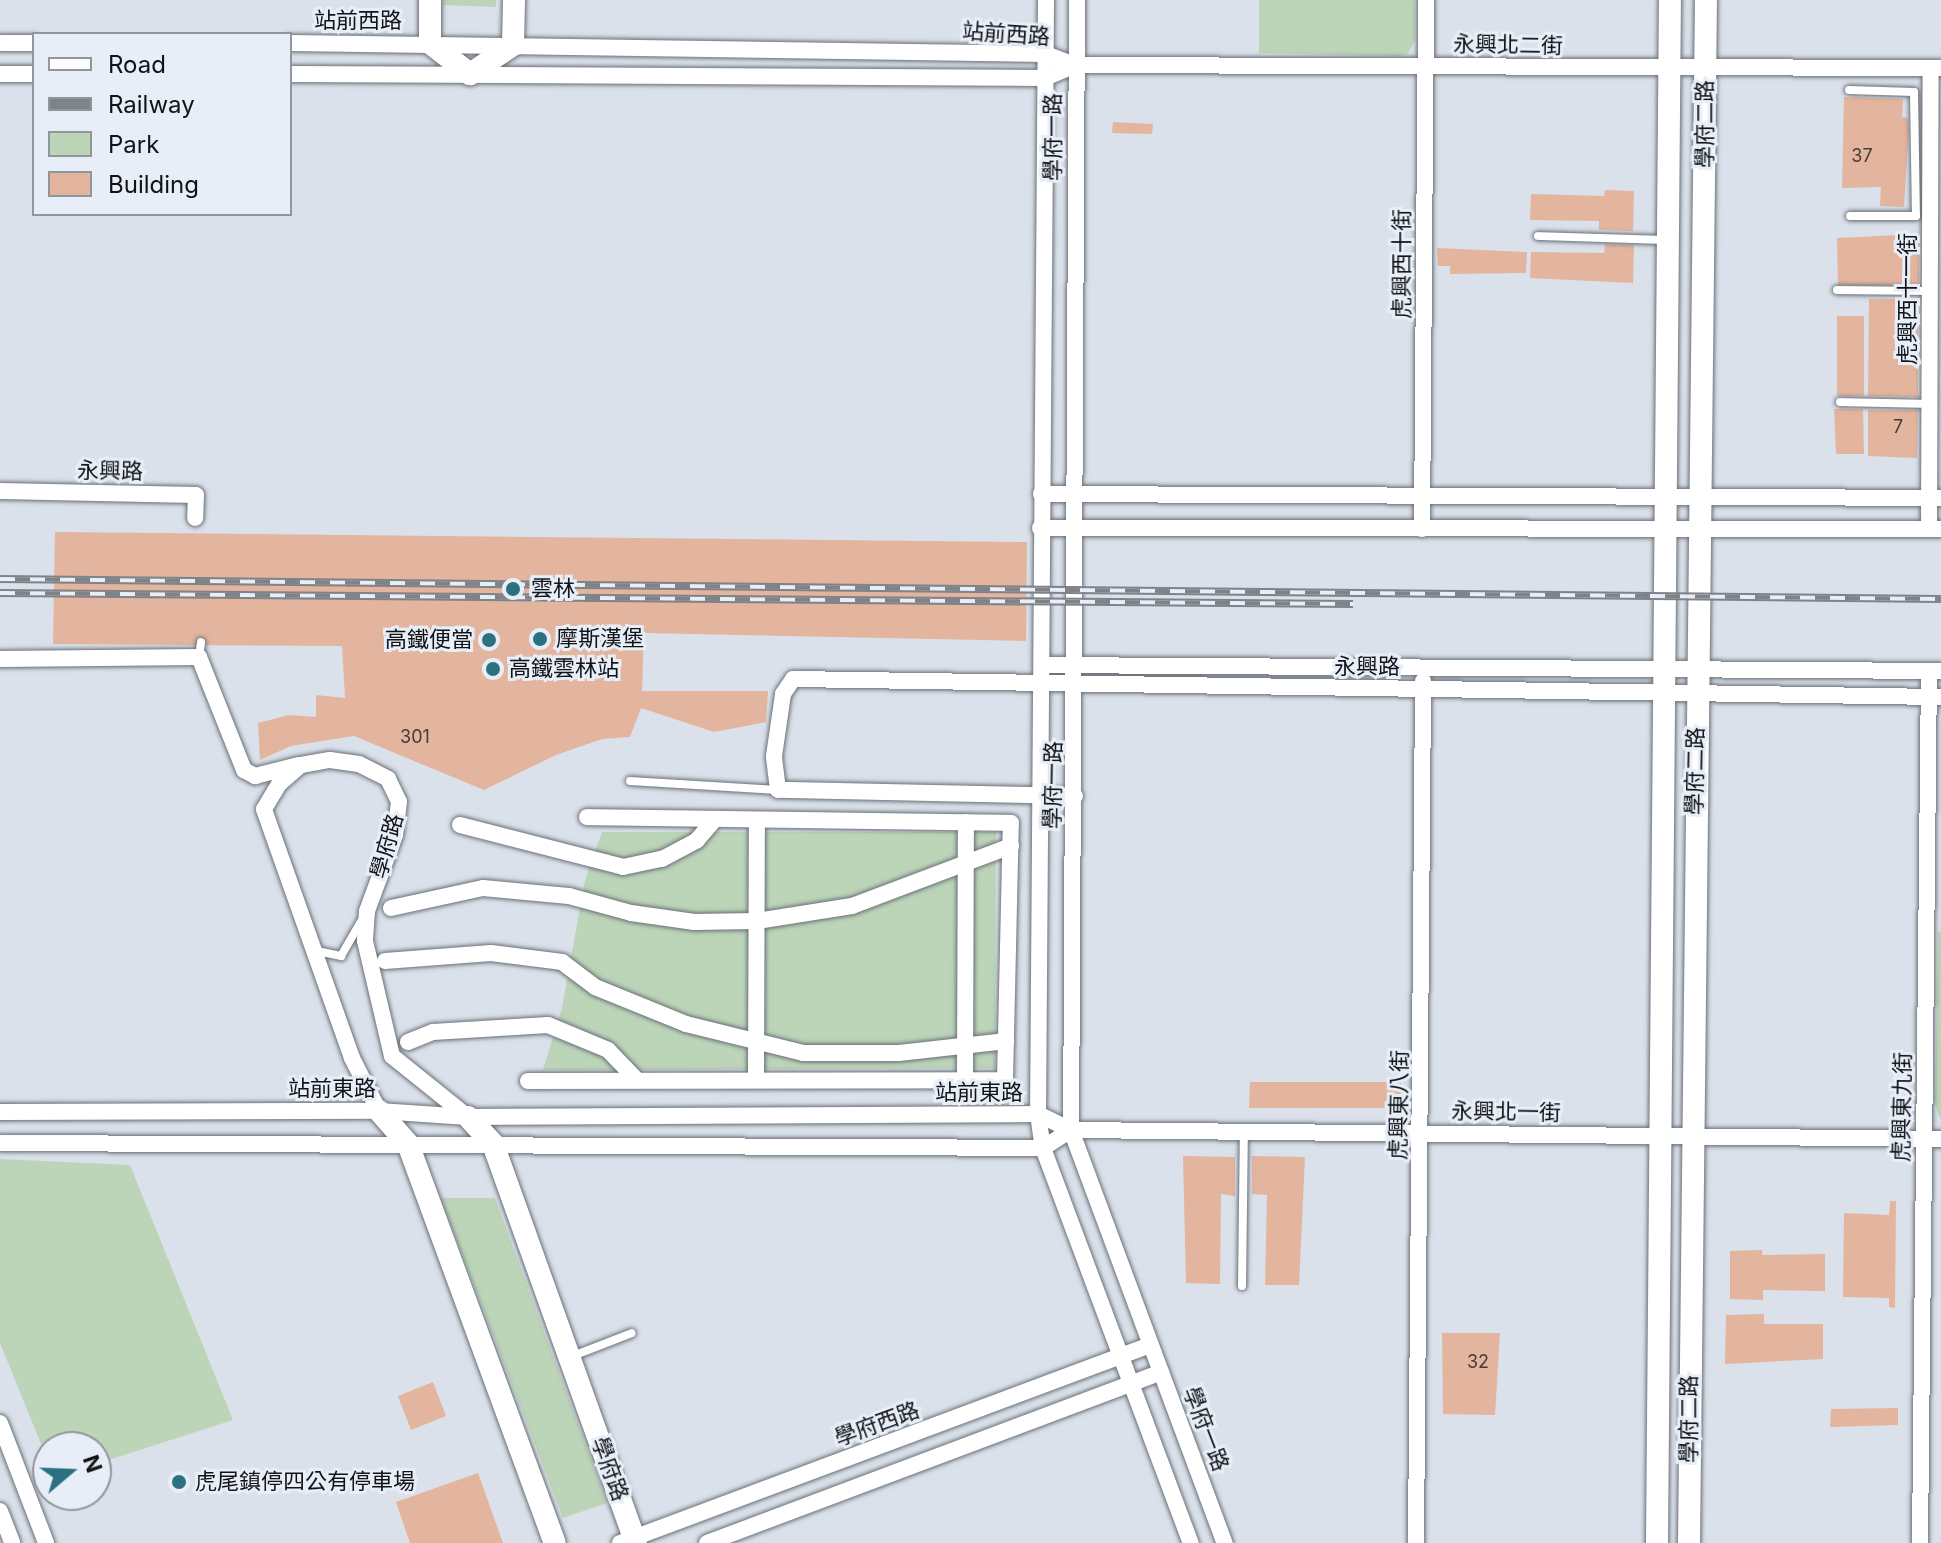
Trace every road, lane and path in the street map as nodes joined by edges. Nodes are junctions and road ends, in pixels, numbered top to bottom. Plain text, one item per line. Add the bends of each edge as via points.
1 (430, 0) edge
2 (514, 0) edge
3 (1046, 0) edge
4 (1077, 0) edge
5 (1426, 0) edge
6 (1670, 0) edge
7 (1706, 0) edge
8 (0, 43) edge
9 (32, 43) edge
10 (292, 43) edge
11 (430, 43) junction
12 (513, 45) junction
13 (1046, 54) junction
14 (1075, 65) junction
15 (1425, 66) junction
16 (1706, 67) junction
17 (1671, 68) junction
18 (1936, 68) edge
19 (0, 74) edge
20 (32, 74) edge
21 (292, 74) edge
22 (470, 74) junction
23 (1045, 78) junction
24 (1849, 90) dead end
25 (1923, 154) junction
26 (1850, 216) dead end
27 (1538, 236) dead end
28 (1669, 240) junction
29 (1837, 290) dead end
30 (1930, 291) junction
31 (1840, 402) dead end
32 (1930, 404) junction
33 (0, 491) edge
34 (1041, 494) junction
35 (1076, 495) junction
36 (1666, 498) junction
37 (1935, 498) edge
38 (1422, 499) junction
39 (1703, 500) junction
40 (195, 518) dead end
41 (1040, 528) junction
42 (1075, 528) junction
43 (1422, 529) junction
44 (1664, 529) junction
45 (1935, 529) edge
46 (1703, 530) junction
47 (0, 659) edge
48 (1042, 665) junction
49 (1076, 665) junction
50 (1423, 668) junction
51 (1664, 670) junction
52 (1698, 671) junction
53 (1935, 671) edge
54 (1041, 684) junction
55 (1076, 688) junction
56 (1423, 689) junction
57 (1663, 695) junction
58 (1696, 695) junction
59 (1935, 697) edge
60 (301, 765) junction
61 (630, 781) dead end
62 (778, 790) junction
63 (1041, 795) junction
64 (1075, 796) junction
65 (587, 817) dead end
66 (715, 819) junction
67 (757, 820) junction
68 (966, 822) junction
69 (460, 825) dead end
70 (1011, 846) junction
71 (966, 865) junction
72 (391, 908) dead end
73 (367, 911) junction
74 (757, 921) junction
75 (313, 948) junction
76 (385, 961) dead end
77 (1006, 1041) junction
78 (408, 1042) dead end
79 (756, 1042) junction
80 (965, 1048) junction
81 (756, 1078) junction
82 (637, 1080) junction
83 (965, 1080) junction
84 (528, 1081) dead end
85 (379, 1111) junction
86 (0, 1112) edge
87 (1038, 1114) junction
88 (468, 1117) junction
89 (1071, 1130) junction
90 (1244, 1132) junction
91 (1421, 1133) junction
92 (1663, 1136) junction
93 (1690, 1137) junction
94 (1923, 1139) junction
95 (1941, 1139) edge
96 (0, 1143) edge
97 (408, 1144) junction
98 (493, 1144) junction
99 (1043, 1148) junction
100 (1242, 1286) dead end
101 (632, 1333) dead end
102 (1150, 1345) junction
103 (569, 1357) junction
104 (1120, 1357) junction
105 (1161, 1372) junction
106 (1131, 1385) junction
107 (0, 1423) edge
108 (0, 1511) edge
109 (630, 1541) edge
110 (12, 1543) edge
111 (46, 1543) edge
112 (555, 1543) edge
113 (707, 1543) edge
114 (1191, 1543) edge
115 (1225, 1543) edge
116 (1416, 1543) edge
117 (1657, 1543) edge
118 (1689, 1543) edge
119 (1920, 1543) edge

1 - 11 street
2 - 12 street
3 - 13 street, 學府一路
4 - 14 street, 學府一路
5 - 15 street, 虎興西十街
6 - 17 street, 學府二路
7 - 16 street, 學府二路
8 - 9 street
10 - 11 street, 站前西路
11 - 12 street, 站前西路
11 - 22 street
12 - 13 street, 站前西路
12 - 22 street
13 - 14 street, 站前西路
13 - 23 street, 學府一路
14 - 15 street, 永興北二街
14 - 23 street, 站前西路
14 - 35 street, 學府一路
15 - 17 street, 永興北二街
15 - 38 street, 虎興西十街
16 - 17 street, 永興北二街
16 - 18 street, 永興北二街
16 - 39 street, 學府二路
17 - 28 street, 學府二路
18 - 25 street, 虎興西十一街
19 - 20 street
21 - 22 street, 站前西路
22 - 23 street, 站前西路
23 - 34 street, 學府一路
24 - 25 lane via 1914,92
25 - 26 lane via 1916,216
25 - 30 street, 虎興西十一街
27 - 28 lane
28 - 36 street, 學府二路
29 - 30 lane
30 - 32 street, 虎興西十一街
31 - 32 lane
32 - 37 street, 虎興西十一街
33 - 40 street, 永興路 via 196,495
34 - 35 street
34 - 41 street, 學府一路
35 - 38 street
35 - 42 street, 學府一路
36 - 38 street
36 - 39 street
36 - 44 street, 學府二路
37 - 39 street
37 - 45 street, 虎興西十一街
38 - 43 street, 虎興西十街
39 - 46 street, 學府二路
41 - 42 street
41 - 48 street, 學府一路
42 - 43 street
42 - 49 street, 學府一路
43 - 44 street
44 - 46 street
44 - 51 street, 學府二路
45 - 46 street
46 - 52 street, 學府二路
47 - 60 street, 學府路 via 200,650 244,770 255,776
48 - 49 street, 永興路
48 - 54 street, 學府一路
49 - 50 street, 永興路
49 - 55 street, 學府一路
50 - 51 street, 永興路
50 - 56 street, 虎興東八街
51 - 52 street, 永興路
51 - 57 street, 學府二路
52 - 53 street, 永興路
52 - 58 street, 學府二路
53 - 59 street, 虎興東九街
54 - 55 street, 永興路
54 - 62 street, 永興路 via 793,679 776,723
54 - 63 street, 學府一路
55 - 56 street, 永興路
55 - 64 street, 學府一路
56 - 57 street, 永興路
56 - 91 street, 虎興東八街
57 - 58 street, 永興路
57 - 92 street, 學府二路
58 - 59 street, 永興路
58 - 93 street, 學府二路
59 - 94 street, 虎興東九街
60 - 73 street, 學府路 via 330,760 359,764 388,779 399,802 395,835
60 - 75 street via 279,784 264,809
61 - 62 lane
62 - 63 street
63 - 64 street
63 - 87 street, 學府一路
64 - 89 street, 學府一路
65 - 66 street
66 - 67 street
66 - 69 street via 697,840 662,859 623,867
67 - 68 street
67 - 74 street
68 - 70 street via 1011,823
68 - 71 street
70 - 71 street
70 - 77 street
71 - 74 street via 852,906
71 - 80 street
72 - 74 street via 483,888 569,896 631,913 694,922
73 - 75 lane via 341,956 323,956
73 - 88 street, 學府路 via 365,941 392,1056
74 - 79 street
75 - 85 street via 352,1058
76 - 79 street via 491,953 562,962 607,992 686,1024
77 - 80 street
77 - 83 street via 1005,1080
78 - 82 street via 433,1032 548,1025 608,1050
79 - 80 street via 850,1056
79 - 81 street
80 - 83 street
81 - 82 street
81 - 83 street
82 - 84 street
85 - 86 street, 站前東路
85 - 88 street, 站前東路
85 - 97 street
87 - 88 street, 站前東路
87 - 89 street, 站前東路
87 - 99 street, 學府一路
88 - 98 street, 學府路
89 - 90 street, 永興北一街
89 - 99 street
89 - 102 street, 學府一路
90 - 91 street, 永興北一街
90 - 100 lane
91 - 92 street, 永興北一街
91 - 116 street, 虎興東八街
92 - 93 street, 永興北一街
92 - 117 street, 學府二路
93 - 94 street, 永興北一街
93 - 118 street, 學府二路
94 - 95 street, 永興北一街
94 - 119 street, 虎興東九街
96 - 97 street
97 - 98 street
97 - 112 street
98 - 99 street
98 - 103 street, 學府路
99 - 104 street, 學府一路
101 - 103 lane
102 - 104 street, 學府西路
102 - 105 street, 學府一路
103 - 109 street, 學府路
104 - 106 street, 學府一路
104 - 109 street, 學府西路
105 - 106 street
105 - 115 street, 學府一路
106 - 113 street
106 - 114 street, 學府一路
107 - 111 street
108 - 110 street

